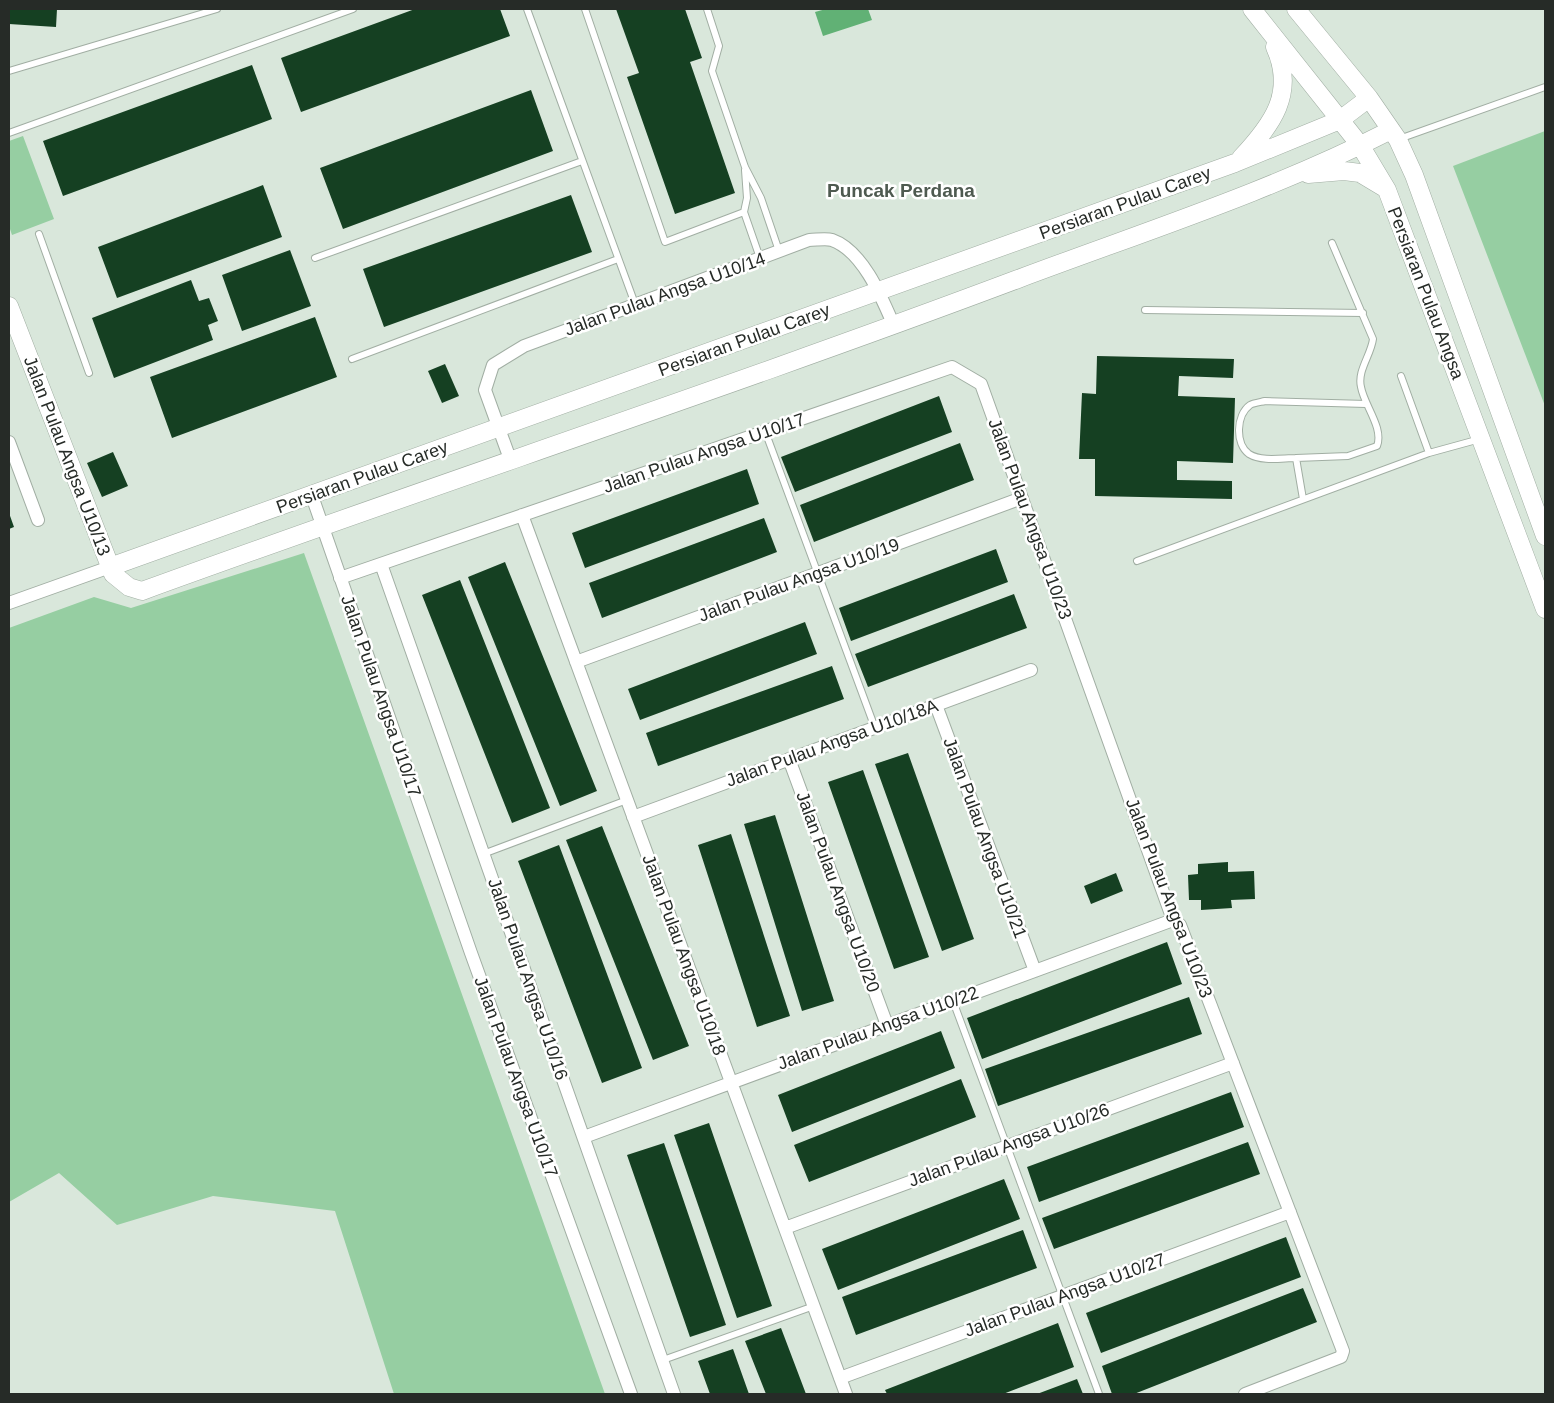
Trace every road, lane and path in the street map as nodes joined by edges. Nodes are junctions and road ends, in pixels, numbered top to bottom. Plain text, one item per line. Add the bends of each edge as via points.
1 (217, 9) edge
2 (353, 9) edge
3 (527, 9) edge
4 (585, 9) edge
5 (707, 9) edge
6 (1252, 9) edge
7 (1296, 9) edge
8 (1268, 30) junction
9 (9, 71) edge
10 (1545, 87) edge
11 (1369, 98) junction
12 (1340, 120) junction
13 (9, 133) edge
14 (1394, 135) junction
15 (1360, 145) junction
16 (582, 161) junction
17 (1235, 164) junction
18 (745, 167) junction
19 (1294, 175) junction
20 (1387, 190) junction
21 (744, 212) junction
22 (39, 234) dead end
23 (1332, 243) dead end
24 (779, 251) junction
25 (315, 258) dead end
26 (760, 258) junction
27 (618, 259) junction
28 (879, 292) junction
29 (635, 304) junction
30 (9, 306) edge
31 (1145, 310) dead end
32 (1363, 313) junction
33 (894, 326) junction
34 (352, 359) dead end
35 (952, 367) joint
36 (89, 373) dead end
37 (1401, 376) dead end
38 (1366, 404) junction
39 (498, 428) junction
40 (765, 431) junction
41 (1481, 439) junction
42 (9, 442) edge
43 (1429, 453) junction
44 (1296, 458) junction
45 (510, 459) junction
46 (312, 496) junction
47 (1022, 498) junction
48 (1303, 499) junction
49 (522, 515) junction
50 (38, 520) dead end
51 (322, 526) junction
52 (1545, 536) edge
53 (1137, 561) dead end
54 (380, 564) junction
55 (110, 567) junction
56 (818, 573) junction
57 (340, 578) junction
58 (142, 591) joint
59 (9, 603) edge
60 (1545, 609) edge
61 (576, 662) junction
62 (1031, 670) dead end
63 (936, 705) junction
64 (875, 728) junction
65 (789, 759) junction
66 (627, 800) junction
67 (633, 817) junction
68 (483, 854) junction
69 (1173, 920) junction
70 (1034, 971) junction
71 (954, 1000) junction
72 (887, 1025) junction
73 (1233, 1063) junction
74 (731, 1082) junction
75 (584, 1137) junction
76 (1007, 1146) junction
77 (1290, 1212) junction
78 (785, 1228) junction
79 (1062, 1296) junction
80 (814, 1306) junction
81 (662, 1360) junction
82 (840, 1378) junction
83 (631, 1394) edge
84 (674, 1394) edge
85 (846, 1394) edge
86 (1099, 1394) edge
87 (1245, 1394) edge

1 - 9 lane
2 - 13 lane
3 - 16 lane
4 - 21 lane via 665,242
5 - 18 lane via 719,46 712,71
6 - 8 street, Persiaran Pulau Angsa
7 - 11 street, Persiaran Pulau Angsa
8 - 12 street, Persiaran Pulau Angsa
8 - 17 street via 1285,75 1280,106 1263,134
10 - 14 lane
11 - 12 street, Persiaran Pulau Carey
11 - 14 street, Persiaran Pulau Angsa
12 - 15 street, Persiaran Pulau Angsa
12 - 17 street, Persiaran Pulau Carey
14 - 15 street, Persiaran Pulau Carey
14 - 52 street, Persiaran Pulau Angsa via 1414,175
15 - 19 street, Persiaran Pulau Carey
15 - 20 street, Persiaran Pulau Angsa
16 - 25 lane
16 - 27 lane
17 - 28 street, Persiaran Pulau Carey
18 - 21 lane via 747,198
18 - 24 lane via 761,198
19 - 20 street via 1344,170 1360,173
19 - 33 street, Persiaran Pulau Carey
20 - 41 street, Persiaran Pulau Angsa
21 - 26 lane
22 - 36 lane
23 - 32 lane
24 - 26 street, Jalan Pulau Angsa U10/14
24 - 28 street, Jalan Pulau Angsa U10/14 via 809,240 831,239 854,254
26 - 29 street, Jalan Pulau Angsa U10/14
27 - 29 lane
27 - 34 lane
28 - 33 street, Jalan Pulau Angsa U10/14
28 - 39 street, Persiaran Pulau Carey
29 - 39 street, Jalan Pulau Angsa U10/14 via 524,346 493,366 485,390
30 - 55 street, Jalan Pulau Angsa U10/13
31 - 32 lane
32 - 38 lane via 1373,339 1360,376
33 - 45 street, Persiaran Pulau Carey
35 - 40 street, Jalan Pulau Angsa U10/17
35 - 47 street, Jalan Pulau Angsa U10/23 via 981,384
37 - 43 lane
38 - 44 lane via 1378,432 1377,446 1348,456
38 - 44 lane via 1265,401 1250,405 1240,418 1240,441 1249,454 1264,458
39 - 45 street, Jalan Pulau Angsa U10/14
39 - 46 street, Persiaran Pulau Carey
40 - 49 street, Jalan Pulau Angsa U10/17
40 - 56 lane
41 - 43 lane
41 - 60 street, Persiaran Pulau Angsa
42 - 50 street
43 - 48 lane
44 - 48 lane
45 - 51 street, Persiaran Pulau Carey
46 - 51 street
46 - 55 street, Persiaran Pulau Carey
47 - 56 street, Jalan Pulau Angsa U10/19
47 - 69 street, Jalan Pulau Angsa U10/23
48 - 53 lane
49 - 54 street, Jalan Pulau Angsa U10/17
49 - 61 street, Jalan Pulau Angsa U10/18
51 - 57 street
51 - 58 street, Persiaran Pulau Carey
54 - 57 street, Jalan Pulau Angsa U10/17
54 - 68 street, Jalan Pulau Angsa U10/16
55 - 58 street, Jalan Pulau Angsa U10/13 via 113,574 129,587
55 - 59 street
56 - 61 street, Jalan Pulau Angsa U10/19
56 - 64 lane
57 - 83 street, Jalan Pulau Angsa U10/17 via 471,953
61 - 66 street, Jalan Pulau Angsa U10/18
62 - 63 street, Jalan Pulau Angsa U10/18A
63 - 64 street, Jalan Pulau Angsa U10/18A
63 - 70 street, Jalan Pulau Angsa U10/21
64 - 65 street, Jalan Pulau Angsa U10/18A
65 - 67 street, Jalan Pulau Angsa U10/18A
65 - 72 street, Jalan Pulau Angsa U10/20
66 - 67 street, Jalan Pulau Angsa U10/18
66 - 68 lane
67 - 74 street, Jalan Pulau Angsa U10/18
68 - 75 street, Jalan Pulau Angsa U10/16
69 - 70 street, Jalan Pulau Angsa U10/22
69 - 73 street, Jalan Pulau Angsa U10/23 via 1180,924
70 - 71 street, Jalan Pulau Angsa U10/22
71 - 72 street, Jalan Pulau Angsa U10/22
71 - 76 lane
72 - 74 street, Jalan Pulau Angsa U10/22
73 - 76 street, Jalan Pulau Angsa U10/26
73 - 77 street, Jalan Pulau Angsa U10/23
74 - 75 street, Jalan Pulau Angsa U10/22
74 - 78 street, Jalan Pulau Angsa U10/18
75 - 81 street, Jalan Pulau Angsa U10/16
76 - 78 street, Jalan Pulau Angsa U10/26
76 - 79 lane
77 - 79 street, Jalan Pulau Angsa U10/27
77 - 87 street, Jalan Pulau Angsa U10/23 via 1343,1351 1340,1357
78 - 80 street, Jalan Pulau Angsa U10/18
79 - 82 street, Jalan Pulau Angsa U10/27
79 - 86 lane
80 - 81 lane
80 - 82 street, Jalan Pulau Angsa U10/18
81 - 84 street, Jalan Pulau Angsa U10/16
82 - 85 street, Jalan Pulau Angsa U10/18

